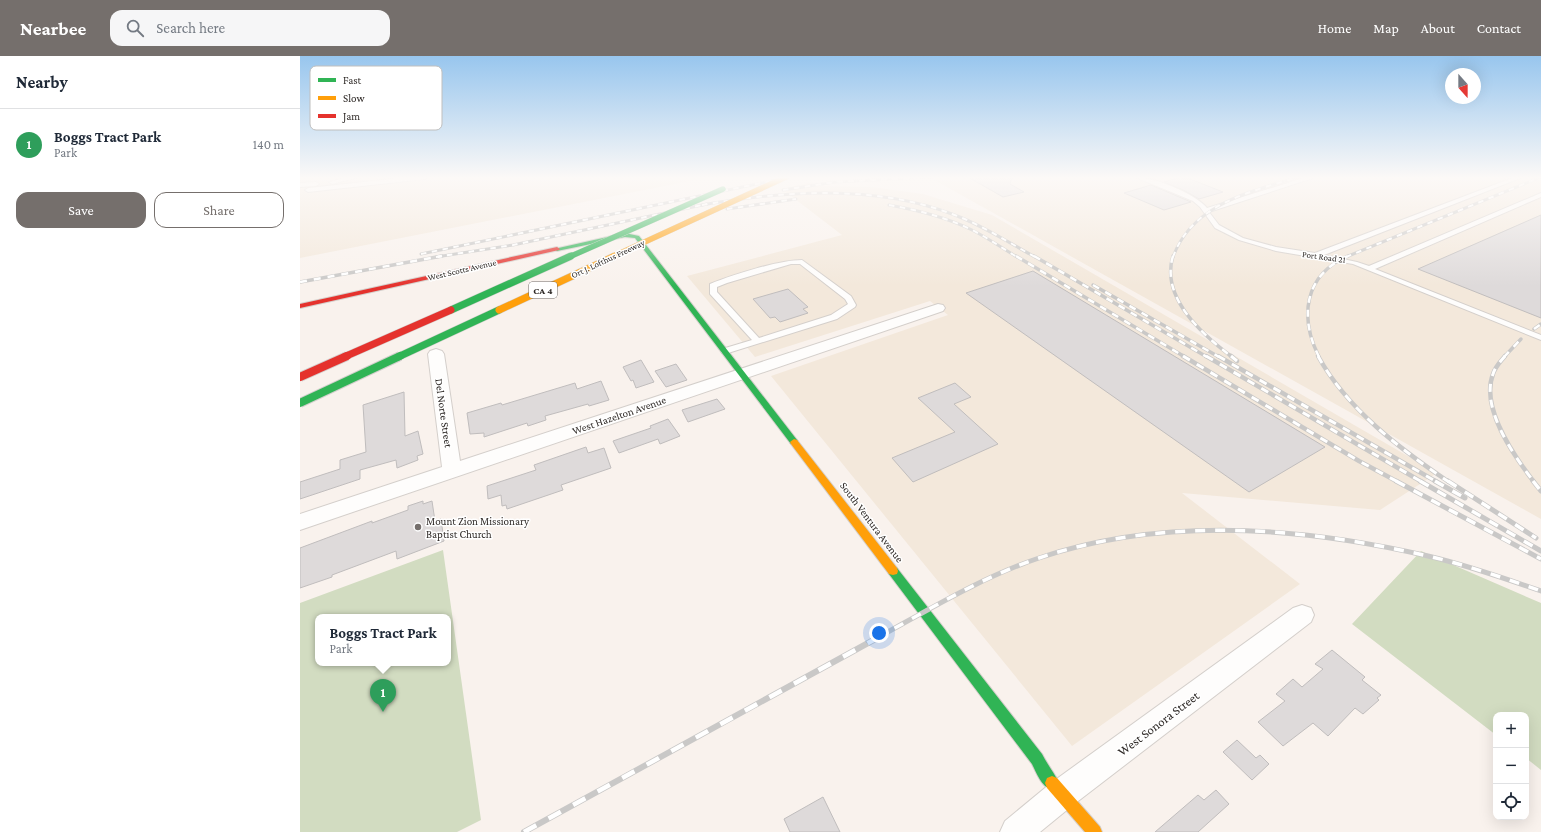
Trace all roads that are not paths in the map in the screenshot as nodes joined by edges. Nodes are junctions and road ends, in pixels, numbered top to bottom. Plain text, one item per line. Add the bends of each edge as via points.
1 (669, 213) edge
2 (707, 213) edge
3 (1207, 213) edge
4 (1425, 213) edge
5 (1499, 213) edge
6 (625, 235) joint
7 (1316, 255) junction
8 (1370, 269) junction
9 (300, 306) edge
10 (938, 308) dead end
11 (1541, 338) edge
12 (757, 341) junction
13 (725, 351) junction
14 (436, 354) dead end
15 (742, 373) junction
16 (300, 377) edge
17 (300, 403) edge
18 (452, 471) junction
19 (300, 522) edge
20 (1302, 615) dead end
21 (1062, 794) junction
22 (1016, 832) edge
23 (1095, 832) edge

1 - 16 main road, Ort J. Lofthus Freeway / CA 4, bridge
2 - 17 main road, Ort J. Lofthus Freeway / CA 4, bridge
3 - 7 lane, Port Road 21 via 1215,224 1249,242
4 - 7 lane
5 - 8 lane
6 - 9 main road, West Scotts Avenue
6 - 13 main road, South Ventura Avenue via 639,238
7 - 8 lane, Port Road 21 via 1342,259
8 - 11 lane, Port Road 21
10 - 15 street, West Hazelton Avenue
12 - 12 lane via 834,317 852,305 848,298 802,262 791,262 713,286 713,292
12 - 13 lane
13 - 15 main road, South Ventura Avenue
14 - 18 street, Del Norte Street
15 - 18 street, West Hazelton Avenue
15 - 21 main road, South Ventura Avenue
18 - 19 street, West Hazelton Avenue
20 - 21 street, West Sonora Street
21 - 22 street, West Sonora Street
21 - 23 main road, South Ventura Avenue

